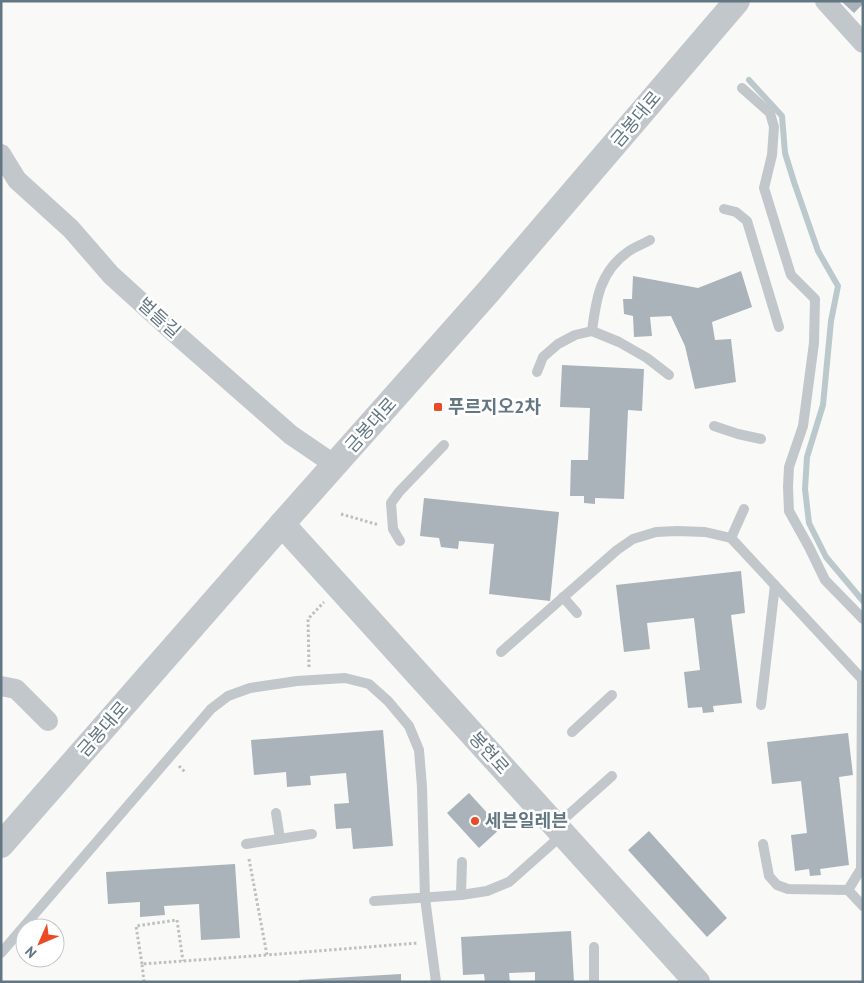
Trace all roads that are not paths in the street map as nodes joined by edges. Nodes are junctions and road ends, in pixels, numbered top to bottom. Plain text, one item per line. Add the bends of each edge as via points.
1 (736, 1) edge
2 (825, 1) edge
3 (863, 43) edge
4 (742, 88) dead end
5 (1, 154) edge
6 (724, 208) dead end
7 (650, 240) dead end
8 (779, 327) dead end
9 (592, 331) junction
10 (538, 372) dead end
11 (669, 375) dead end
12 (714, 426) dead end
13 (761, 439) dead end
14 (444, 444) dead end
15 (335, 465) junction
16 (744, 509) dead end
17 (282, 524) junction
18 (731, 538) junction
19 (400, 540) dead end
20 (775, 585) junction
21 (563, 597) junction
22 (577, 613) dead end
23 (863, 619) edge
24 (501, 652) dead end
25 (863, 680) edge
26 (1, 686) edge
27 (612, 695) dead end
28 (761, 704) dead end
29 (48, 720) dead end
30 (572, 732) dead end
31 (612, 776) dead end
32 (276, 813) dead end
33 (560, 830) junction
34 (312, 834) dead end
35 (280, 839) junction
36 (246, 844) road end
37 (763, 844) dead end
38 (1, 846) edge
39 (462, 862) dead end
40 (862, 869) edge
41 (848, 890) junction
42 (461, 895) junction
43 (425, 898) junction
44 (374, 901) dead end
45 (863, 906) edge
46 (594, 947) dead end
47 (1, 953) edge
48 (436, 982) edge
49 (594, 982) edge
50 (697, 982) edge

1 - 15 street, 금봉대로 via 488,292
2 - 3 street
4 - 23 lane via 770,113 774,127 772,155 764,188 791,275 815,299 814,343 803,426 789,467 789,511 825,580
5 - 15 street, 벌들길 via 17,180 71,229 111,275 291,435
6 - 8 lane via 747,221
7 - 9 lane via 628,252 602,282
9 - 10 lane via 558,344 543,357
9 - 11 lane via 619,342
12 - 13 lane
14 - 19 lane via 391,503 393,529
15 - 17 street, 금봉대로
16 - 18 lane
17 - 33 street, 봉현로
17 - 38 street, 금봉대로
18 - 20 lane
18 - 21 lane via 705,532 677,531 656,532 633,539
20 - 25 lane
20 - 28 lane
21 - 22 lane
21 - 24 lane
25 - 40 lane
26 - 29 street via 16,689
27 - 30 lane
31 - 33 lane
32 - 35 lane
33 - 42 lane via 509,882 487,891
33 - 50 street, 봉현로
34 - 35 lane
35 - 36 lane
37 - 41 lane via 769,876 777,884 788,889
39 - 42 lane
40 - 41 lane
41 - 45 lane
42 - 43 lane
43 - 44 lane
43 - 47 lane via 420,750 409,726 369,684 345,678 297,681 250,688 228,696 211,709
43 - 48 lane
46 - 49 lane

